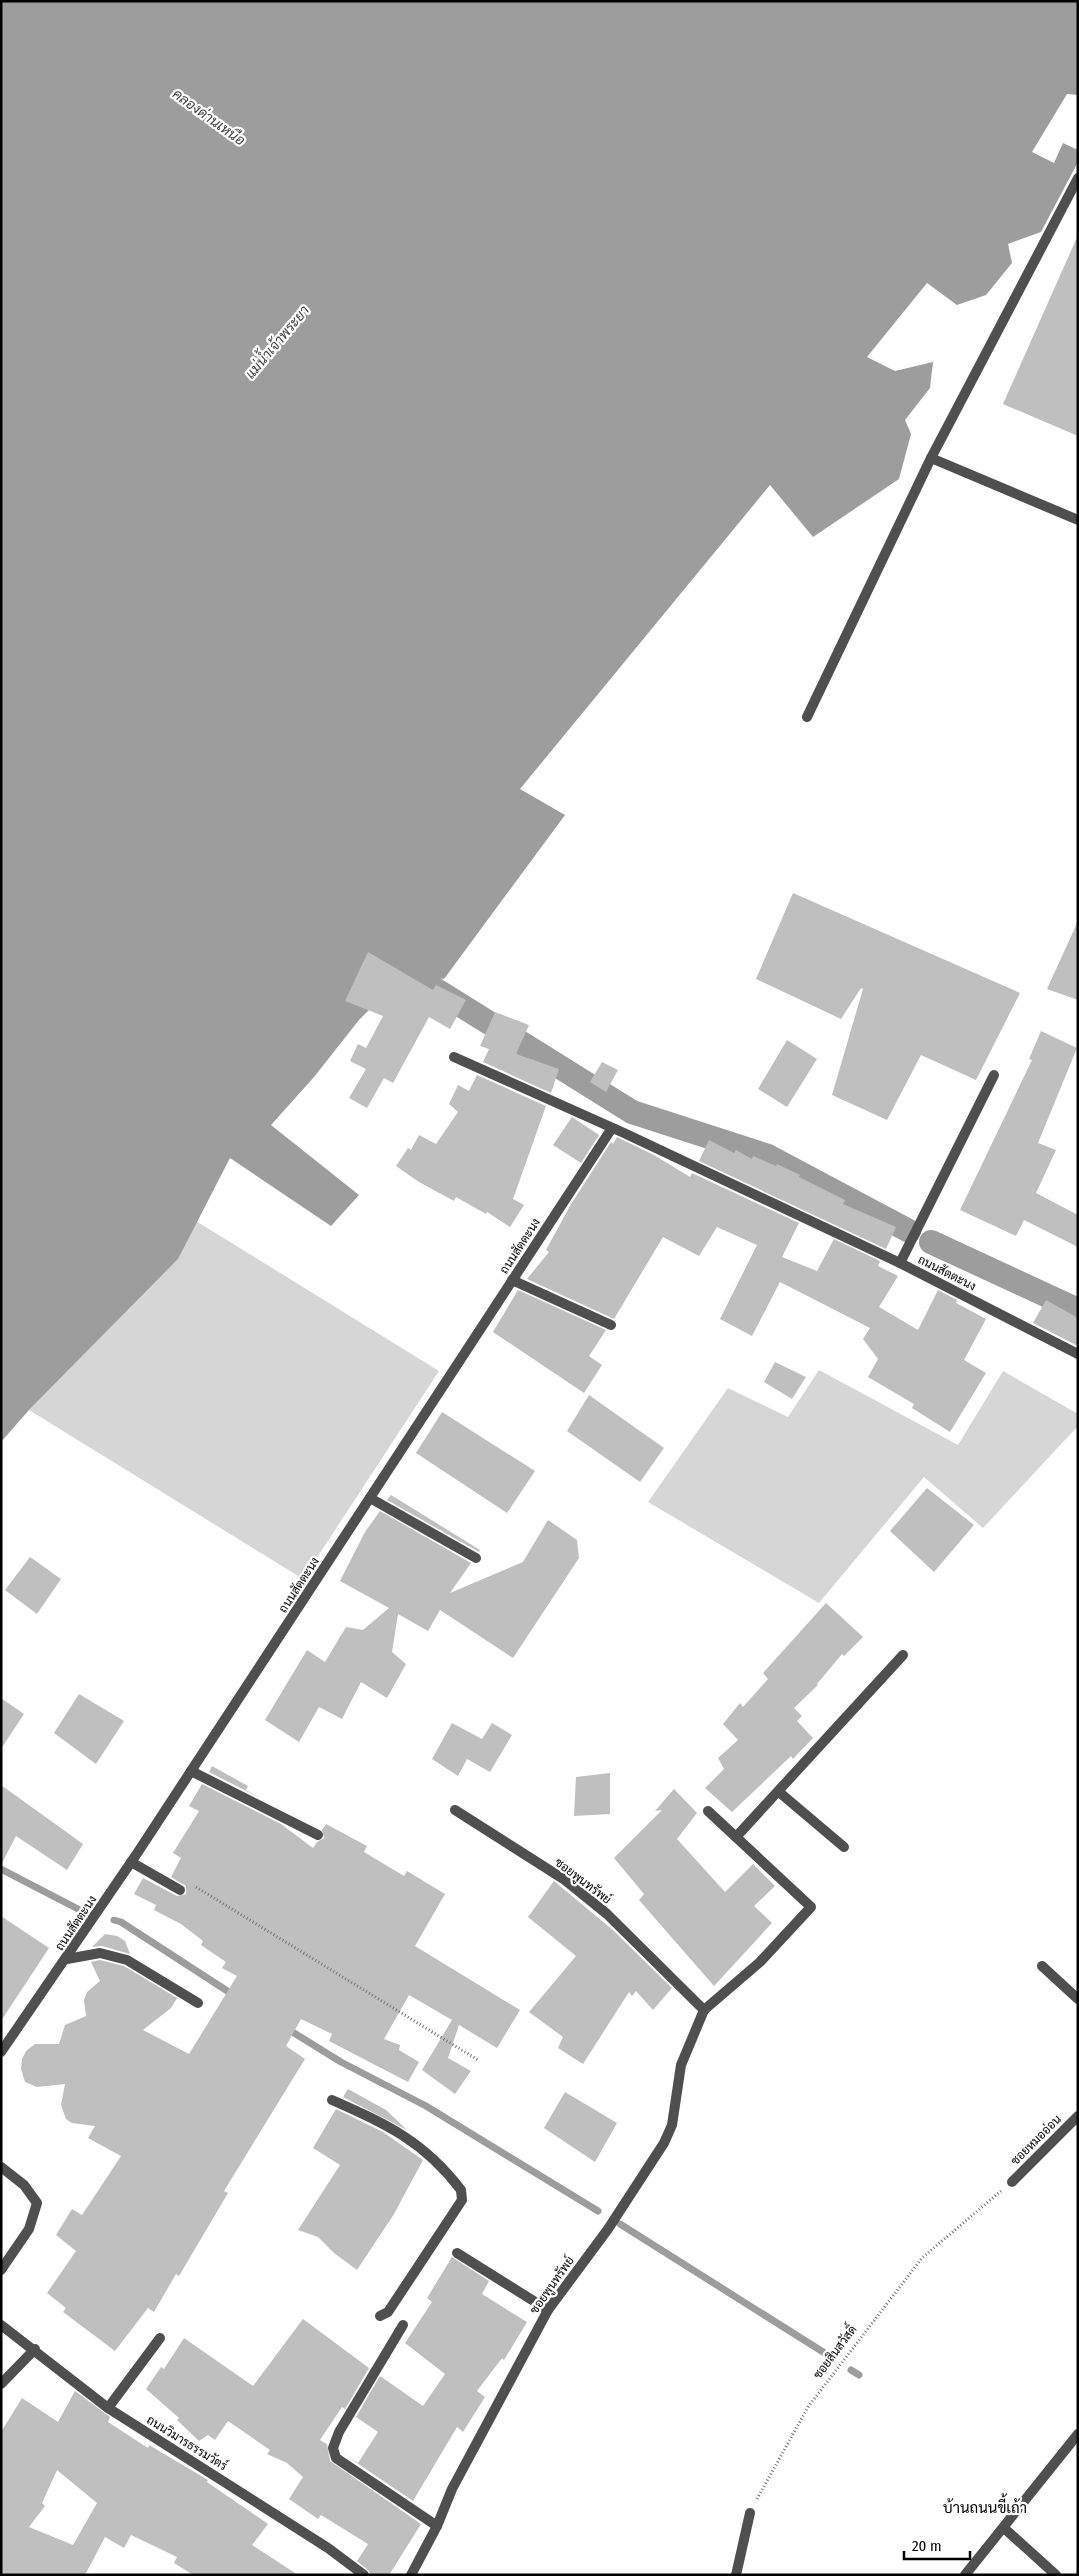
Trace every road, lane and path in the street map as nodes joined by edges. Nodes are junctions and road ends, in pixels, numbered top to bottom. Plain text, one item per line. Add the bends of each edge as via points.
1 (1078, 178) edge
2 (931, 458) junction
3 (1078, 520) edge
4 (807, 717) dead end
5 (454, 1058) dead end
6 (994, 1075) dead end
7 (612, 1128) junction
8 (900, 1263) junction
9 (512, 1280) junction
10 (611, 1325) dead end
11 (1078, 1354) edge
12 (370, 1498) junction
13 (476, 1558) dead end
14 (903, 1655) dead end
15 (191, 1771) junction
16 (778, 1792) junction
17 (455, 1810) dead end
18 (708, 1811) dead end
19 (318, 1835) dead end
20 (736, 1837) junction
21 (844, 1848) dead end
22 (131, 1862) junction
23 (189, 1883) dead end
24 (180, 1890) dead end
25 (67, 1959) junction
26 (1042, 1966) dead end
27 (1078, 1999) edge
28 (198, 2003) dead end
29 (704, 2010) junction
30 (1, 2052) edge
31 (478, 2060) dead end
32 (332, 2100) dead end
33 (1078, 2116) edge
34 (1, 2167) edge
35 (1012, 2182) joint
36 (457, 2253) dead end
37 (1, 2270) edge
38 (548, 2310) junction
39 (380, 2316) dead end
40 (1, 2325) edge
41 (403, 2325) dead end
42 (160, 2338) dead end
43 (35, 2349) junction
44 (1, 2384) edge
45 (108, 2408) junction
46 (1078, 2434) edge
47 (750, 2513) joint
48 (437, 2526) junction
49 (1004, 2528) junction
50 (364, 2575) edge
51 (410, 2575) edge
52 (736, 2575) edge
53 (965, 2575) edge
54 (1056, 2575) edge

1 - 2 street
2 - 3 street
2 - 4 street
5 - 7 street, ถนนสัตตะนง
6 - 8 street
7 - 8 street, ถนนสัตตะนง
7 - 9 street, ถนนสัตตะนง
8 - 11 street, ถนนสัตตะนง
9 - 10 street
9 - 12 street, ถนนสัตตะนง
12 - 13 street
12 - 15 street, ถนนสัตตะนง
14 - 16 street
15 - 19 street
15 - 22 street, ถนนสัตตะนง
16 - 20 street
16 - 21 street
17 - 29 street, ซอยพูนทรัพย์ via 565,1880 607,1914
18 - 20 street, ซอยพูนทรัพย์
20 - 29 street, ซอยพูนทรัพย์ via 811,1907 760,1962
22 - 24 street
22 - 25 street, ถนนสัตตะนง
23 - 31 path
25 - 28 street via 100,1953 127,1960
25 - 30 street, ถนนสัตตะนง
26 - 27 street
29 - 38 street, ซอยพูนทรัพย์ via 681,2065 672,2125 664,2143 608,2229
32 - 39 street via 388,2125 417,2144 461,2190 462,2200 388,2312
33 - 35 street, ซอยหมออ่อน
34 - 37 street via 24,2185 37,2203 29,2229
35 - 47 path, ซอยสินสวัสดิ์ via 922,2258 808,2407
36 - 38 street
38 - 48 street, ซอยพูนทรัพย์ via 452,2489
40 - 43 street, ถนนวิมารธรรมวัตร์
41 - 48 street via 339,2432 333,2448 336,2458
42 - 45 street
43 - 44 street
43 - 45 street, ถนนวิมารธรรมวัตร์
45 - 50 street, ถนนวิมารธรรมวัตร์ via 328,2548
46 - 49 street
47 - 52 street
48 - 51 street, ซอยพูนทรัพย์
49 - 53 street
49 - 54 street

